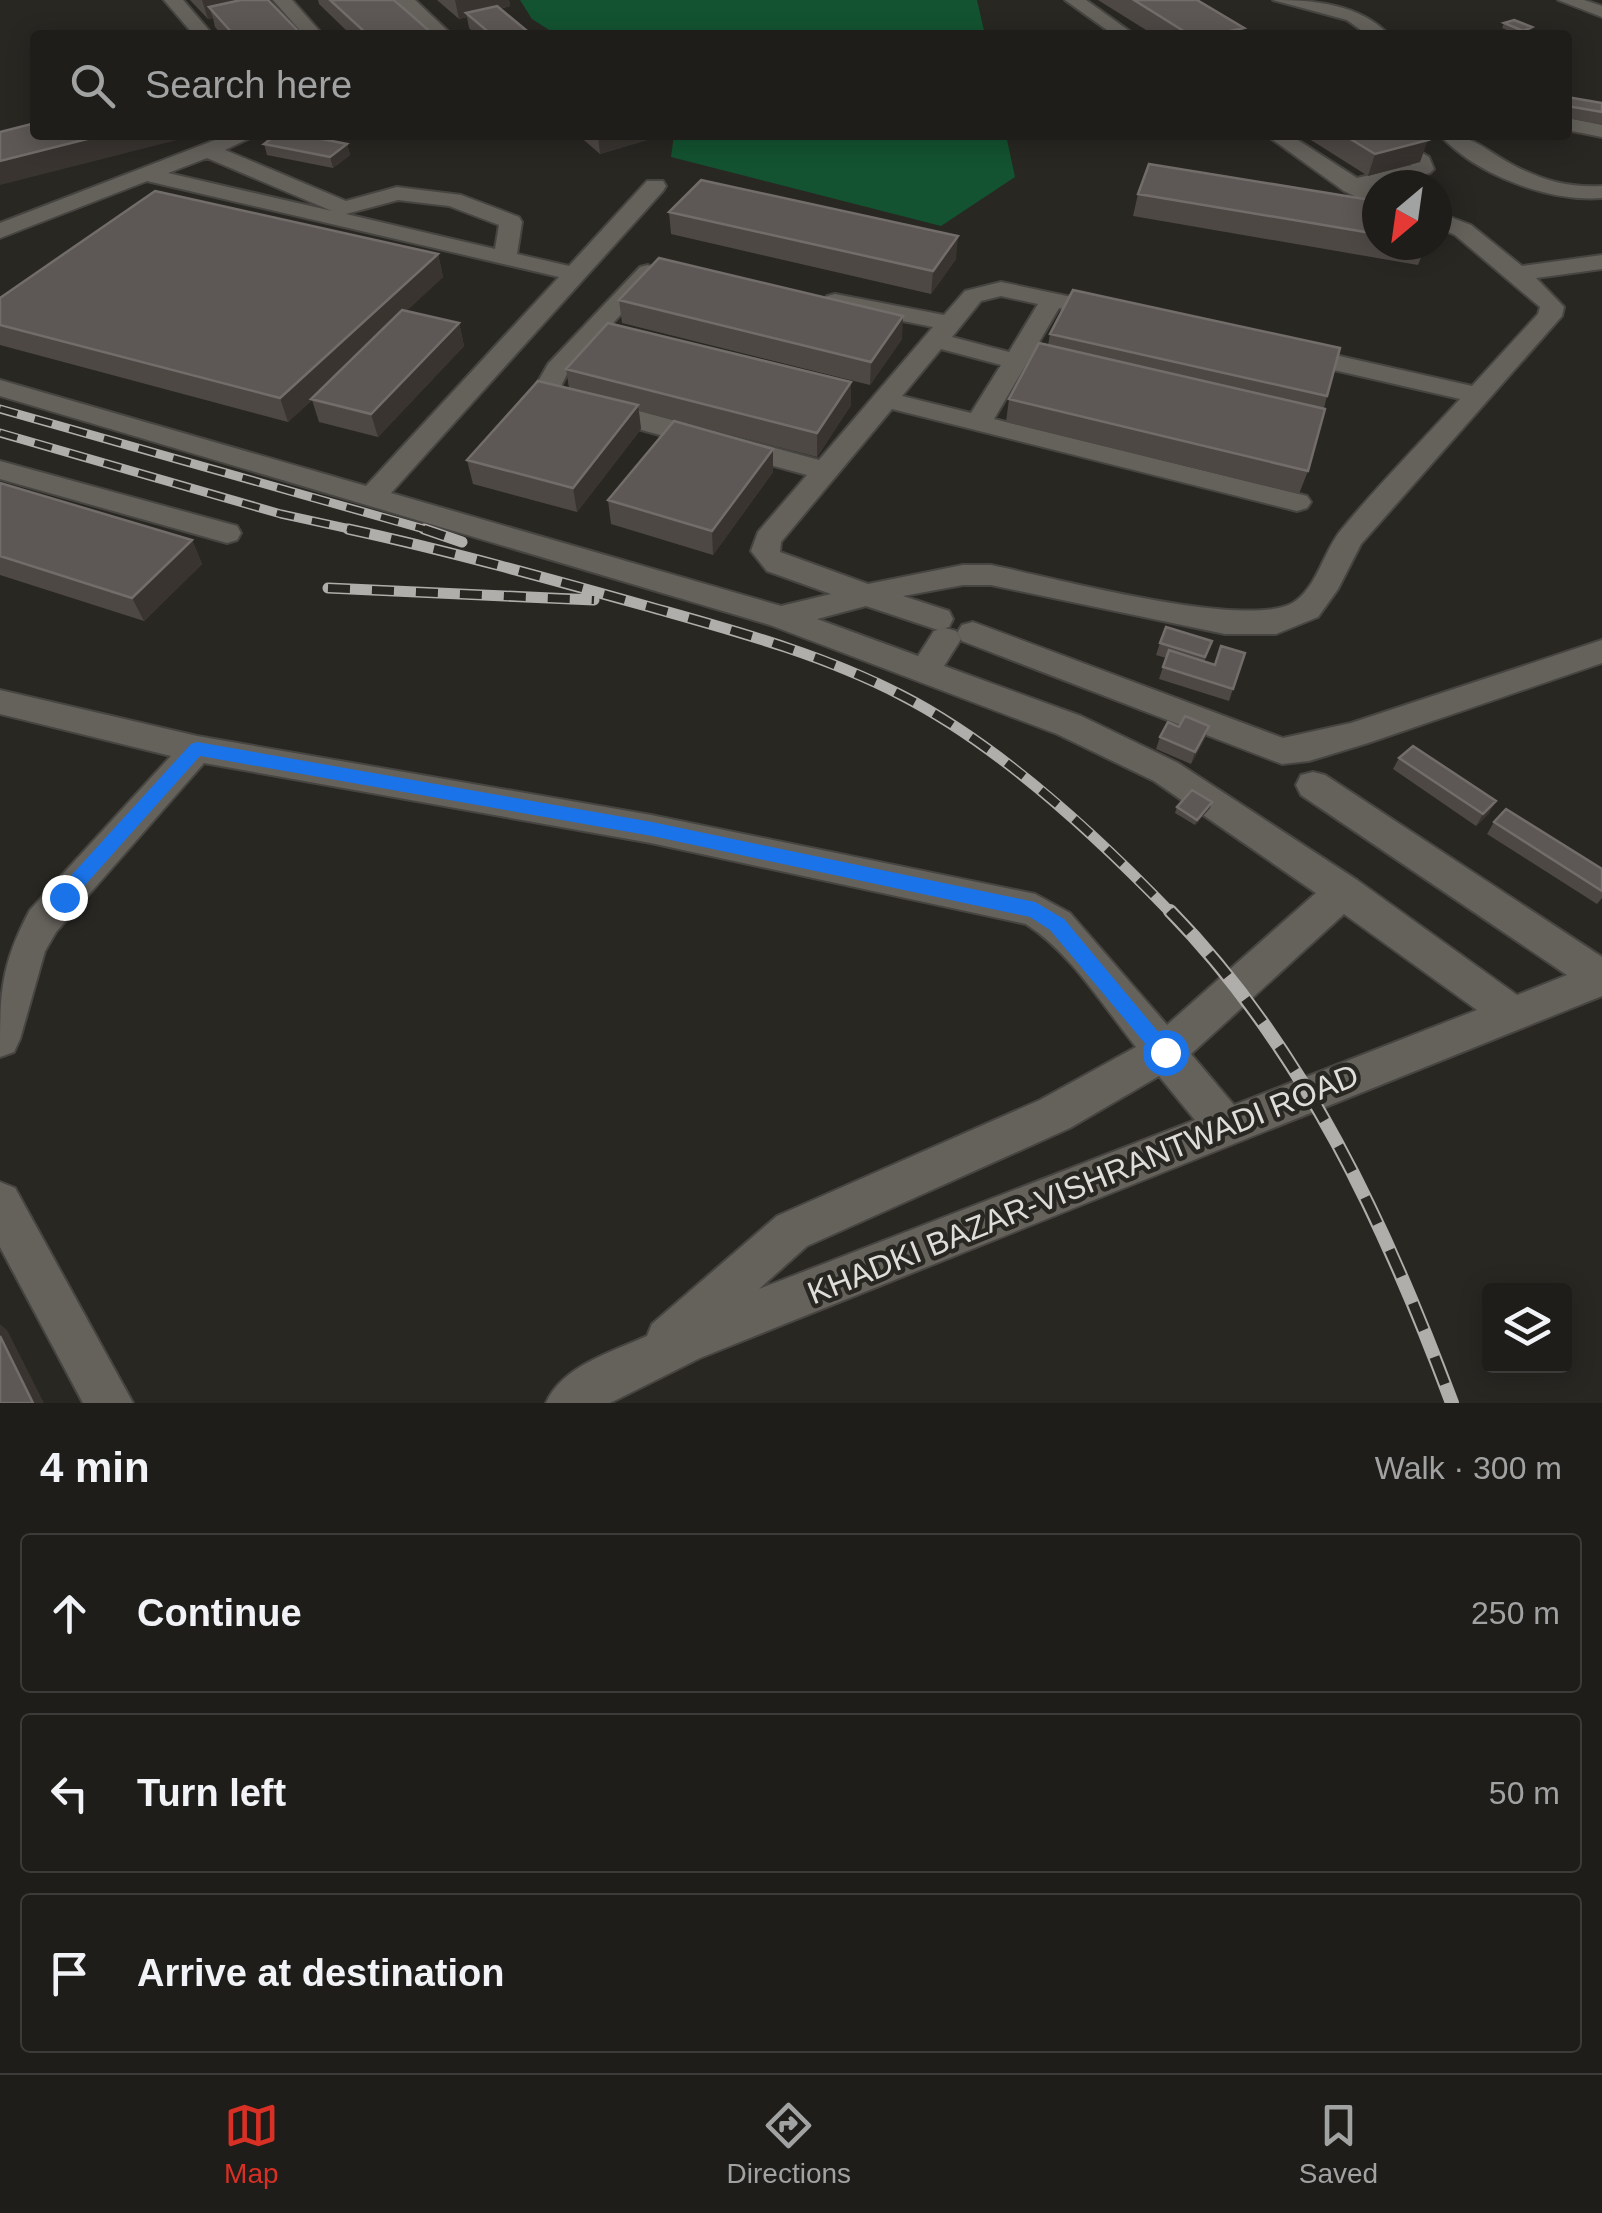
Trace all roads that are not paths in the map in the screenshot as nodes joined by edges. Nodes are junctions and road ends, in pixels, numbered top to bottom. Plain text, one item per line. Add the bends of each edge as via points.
1 (173, 0) edge
2 (282, 0) edge
3 (405, 0) edge
4 (1074, 0) edge
5 (1282, 0) edge
6 (1567, 0) edge
7 (1602, 12) edge
8 (200, 30) edge
9 (309, 30) edge
10 (437, 30) edge
11 (1119, 30) edge
12 (1373, 30) edge
13 (1572, 125) edge
14 (1602, 131) edge
15 (231, 140) edge
16 (1283, 140) edge
17 (1388, 140) edge
18 (1459, 140) edge
19 (204, 149) junction
20 (145, 174) junction
21 (655, 186) dead end
22 (1352, 186) junction
23 (1362, 192) edge
24 (1602, 192) edge
25 (1452, 225) edge
26 (0, 231) edge
27 (638, 256) junction
28 (506, 258) junction
29 (1602, 262) edge
30 (574, 274) junction
31 (1517, 274) junction
32 (811, 297) edge
33 (1054, 298) junction
34 (1131, 316) edge
35 (941, 332) junction
36 (1267, 348) edge
37 (1016, 361) junction
38 (0, 388) edge
39 (1480, 396) junction
40 (886, 400) junction
41 (978, 423) junction
42 (0, 470) edge
43 (826, 471) junction
44 (374, 496) junction
45 (1297, 502) dead end
46 (226, 533) dead end
47 (863, 596) junction
48 (782, 617) junction
49 (952, 630) junction
50 (1602, 651) edge
51 (926, 671) junction
52 (1098, 682) junction
53 (0, 702) edge
54 (1069, 725) junction
55 (197, 749) junction
56 (1313, 785) dead end
57 (1344, 891) junction
58 (1602, 978) edge
59 (1512, 1014) junction
60 (0, 1038) edge
61 (1165, 1052) junction
62 (1226, 1127) junction
63 (0, 1202) edge
64 (645, 1360) junction
65 (109, 1403) edge
66 (570, 1403) edge

1 - 8 street
2 - 9 street
3 - 10 street
4 - 11 street
5 - 12 street via 1353,16
6 - 7 street
13 - 14 street
15 - 19 street
16 - 22 street
17 - 22 street via 1422,161 1423,169
18 - 24 street via 1540,187
19 - 20 street
19 - 28 street via 344,208 397,194 492,212 512,222
20 - 26 street
20 - 28 street
21 - 27 street
22 - 23 street
25 - 31 street
27 - 30 street
27 - 43 street via 548,387 577,404
28 - 30 street
29 - 31 street
30 - 44 street
31 - 39 street via 1547,298 1550,316
32 - 35 street
33 - 34 street
33 - 35 street via 985,291
33 - 37 street
35 - 37 street
35 - 40 street
36 - 39 street
37 - 41 street
38 - 44 street
39 - 47 street via 1349,539 1307,609 1276,623 1225,623 990,576 963,575
40 - 41 street
40 - 43 street
41 - 45 street
42 - 46 street
43 - 47 street via 768,539 766,557
44 - 48 street
47 - 48 street
47 - 49 street
48 - 51 street
49 - 51 street
49 - 52 street
50 - 52 street via 1356,734 1282,751
51 - 54 street
52 - 54 street
53 - 55 street
54 - 57 street via 1166,772
55 - 60 street via 43,922 22,960
55 - 61 street via 652,829 1035,910 1069,937
56 - 58 street
57 - 59 street
57 - 61 street
58 - 59 street, KHADKI BAZAR-VISHRANTWADI ROAD
59 - 62 street, KHADKI BAZAR-VISHRANTWADI ROAD
61 - 62 street
61 - 64 street via 1055,1114 792,1230
62 - 64 street, KHADKI BAZAR-VISHRANTWADI ROAD
63 - 65 street
64 - 66 street, KHADKI BAZAR-VISHRANTWADI ROAD

